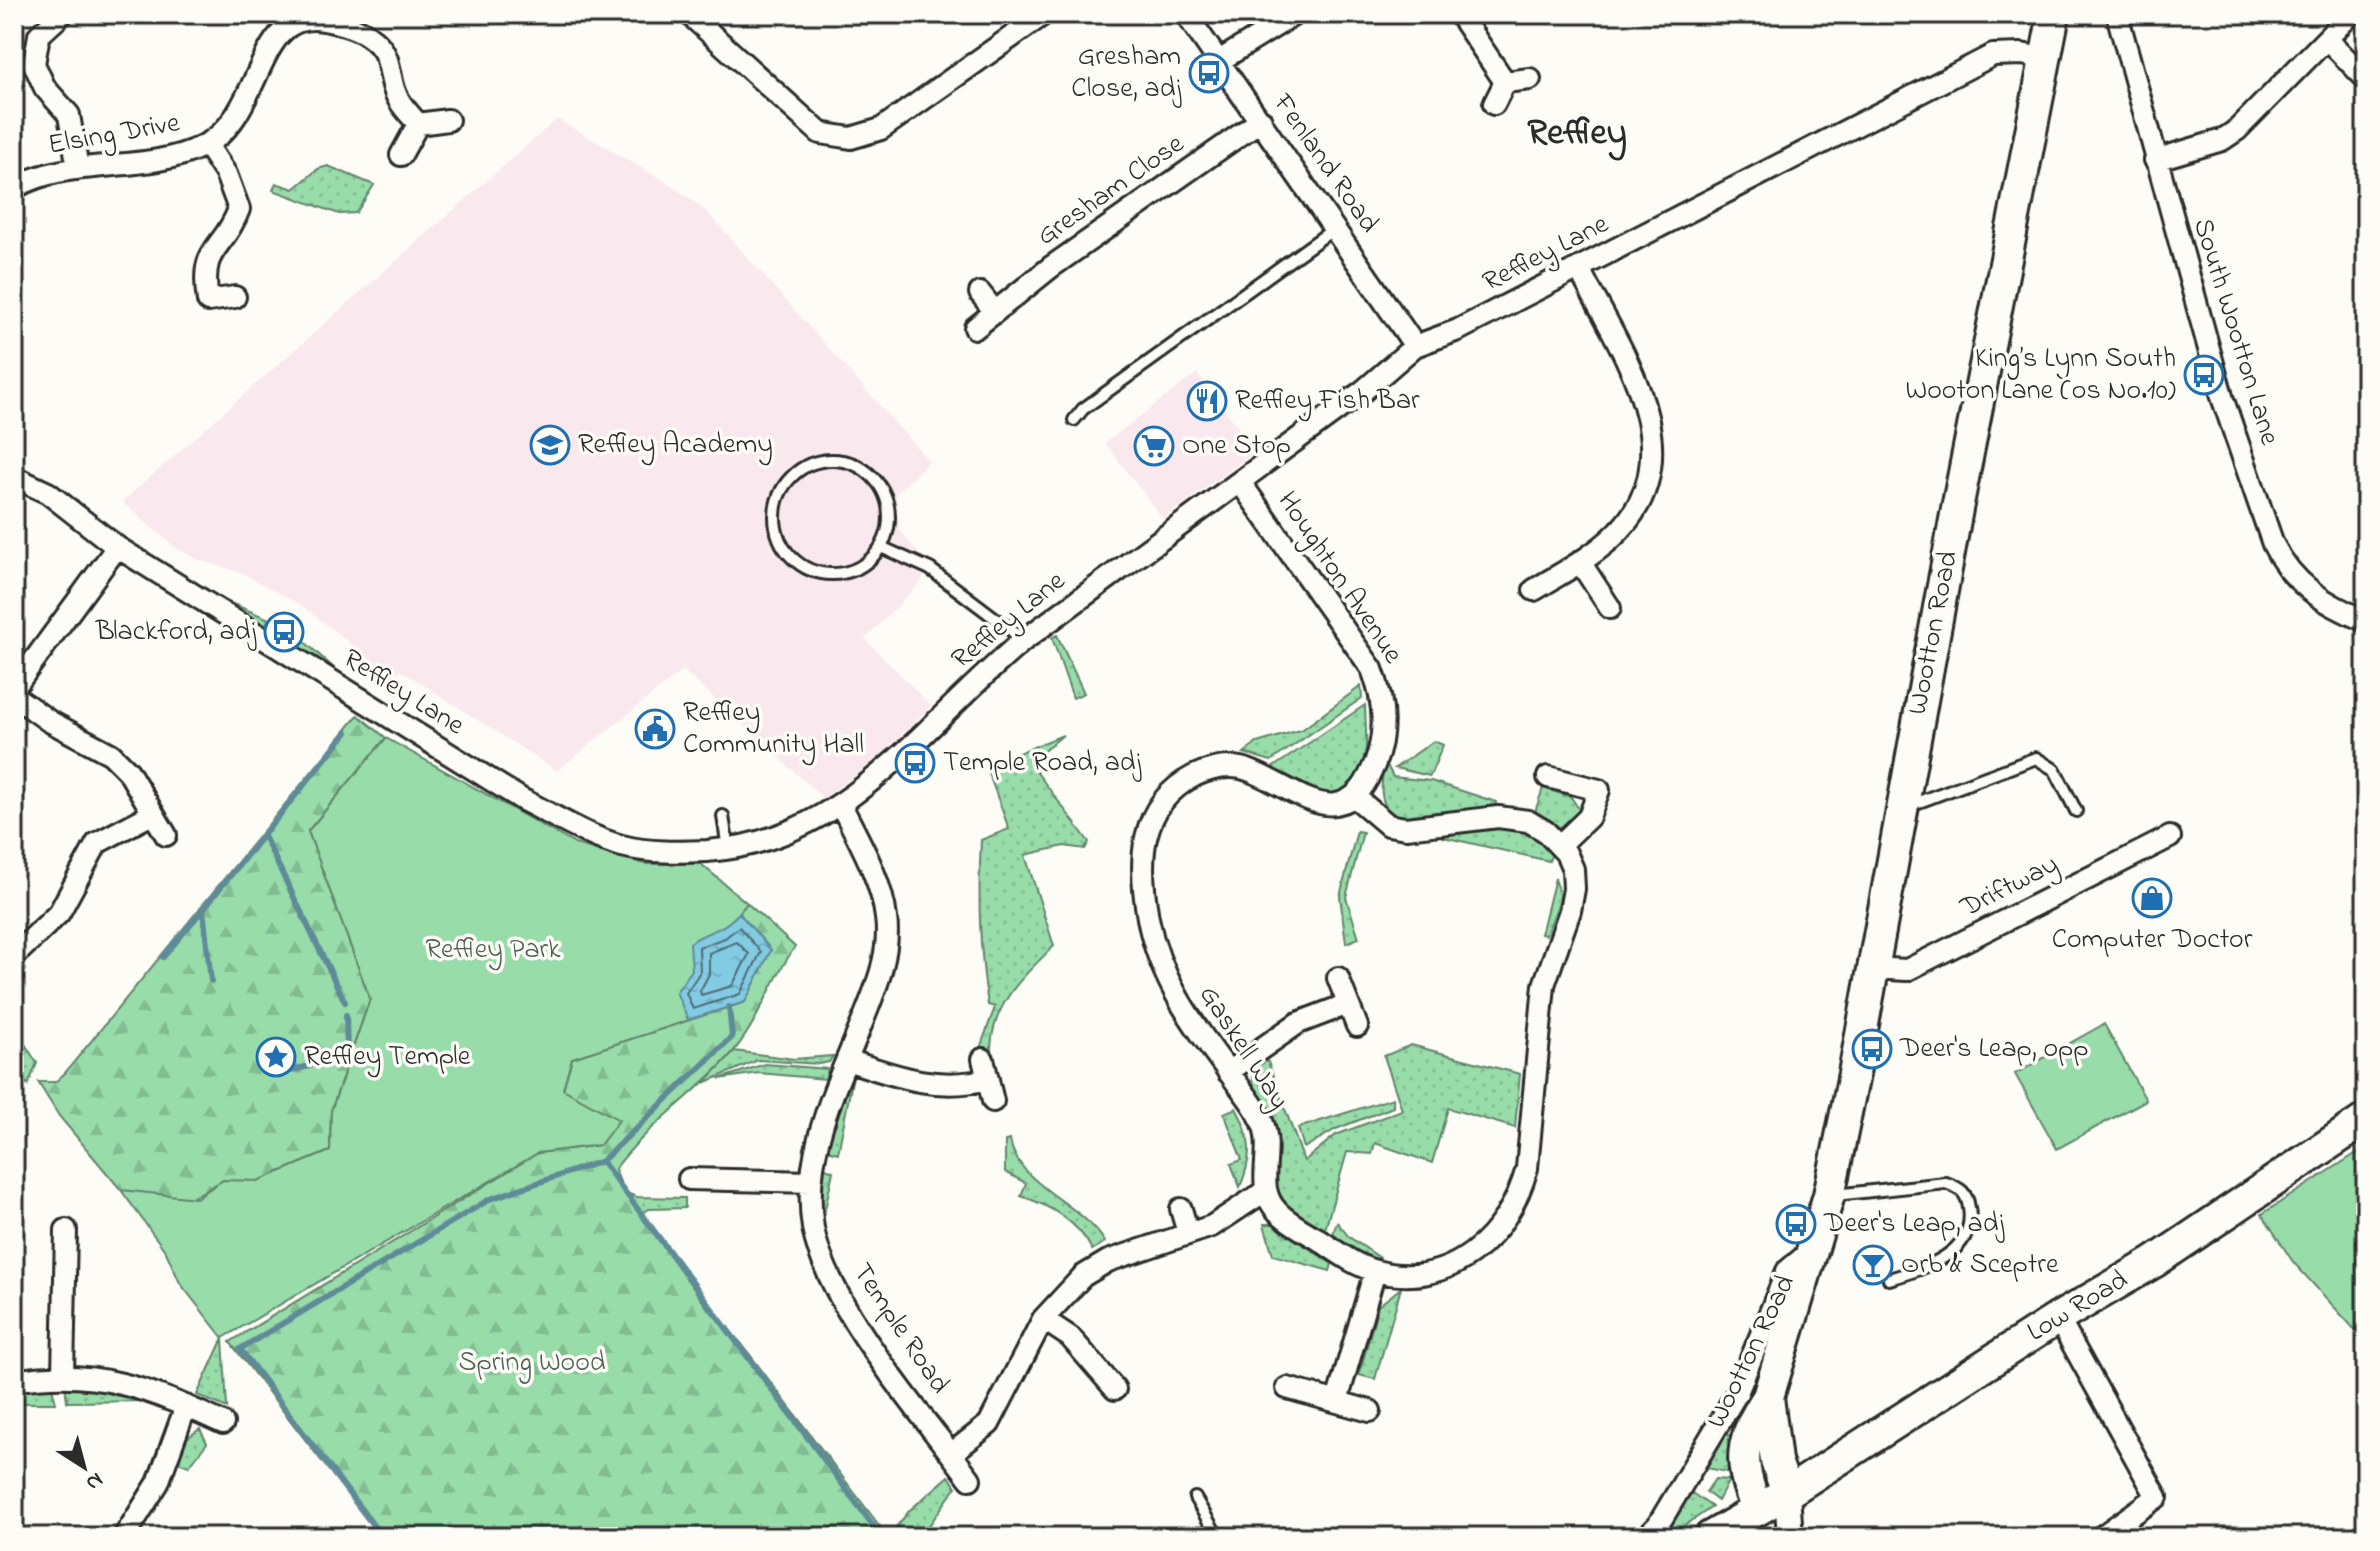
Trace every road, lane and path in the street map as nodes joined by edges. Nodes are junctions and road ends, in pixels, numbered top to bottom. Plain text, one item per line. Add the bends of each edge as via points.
1 (62, 14) edge
2 (689, 14) edge
3 (1044, 14) edge
4 (1186, 14) edge
5 (1295, 14) edge
6 (1459, 14) edge
7 (2054, 14) edge
8 (2117, 14) edge
9 (2351, 14) edge
10 (302, 16) edge
11 (2327, 39) junction
12 (2045, 58) junction
13 (1219, 61) junction
14 (1530, 79) dead end
15 (2366, 79) edge
16 (1505, 82) junction
17 (1494, 104) dead end
18 (448, 120) dead end
19 (1261, 120) junction
20 (418, 124) junction
21 (207, 145) junction
22 (401, 155) dead end
23 (2155, 160) junction
24 (78, 169) junction
25 (14, 188) edge
26 (1335, 228) junction
27 (1579, 269) junction
28 (980, 293) dead end
29 (235, 297) dead end
30 (995, 312) junction
31 (975, 328) dead end
32 (1415, 346) junction
33 (1074, 420) dead end
34 (14, 477) edge
35 (1240, 482) junction
36 (117, 547) junction
37 (881, 547) junction
38 (1580, 562) junction
39 (1534, 590) dead end
40 (1610, 608) dead end
41 (2366, 621) edge
42 (1024, 640) junction
43 (14, 688) edge
44 (14, 696) edge
45 (1548, 777) dead end
46 (1355, 797) junction
47 (841, 805) junction
48 (1901, 809) junction
49 (2076, 811) dead end
50 (152, 814) junction
51 (723, 816) dead end
52 (166, 835) dead end
53 (2170, 837) dead end
54 (1560, 845) junction
55 (728, 849) junction
56 (14, 956) edge
57 (1871, 968) junction
58 (1338, 978) dead end
59 (1348, 1004) junction
60 (1357, 1026) dead end
61 (847, 1060) junction
62 (1228, 1072) junction
63 (993, 1101) dead end
64 (2366, 1119) edge
65 (689, 1179) dead end
66 (811, 1182) junction
67 (1265, 1191) junction
68 (1829, 1195) junction
69 (1181, 1209) dead end
70 (66, 1230) dead end
71 (1188, 1233) junction
72 (1811, 1251) junction
73 (1375, 1271) junction
74 (1889, 1279) dead end
75 (2058, 1318) junction
76 (1043, 1319) junction
77 (63, 1375) junction
78 (14, 1381) edge
79 (1287, 1388) dead end
80 (1115, 1389) dead end
81 (1768, 1397) junction
82 (1337, 1401) junction
83 (186, 1406) junction
84 (1370, 1411) dead end
85 (223, 1423) dead end
86 (951, 1454) junction
87 (970, 1479) dead end
88 (1787, 1493) junction
89 (1195, 1498) dead end
90 (1757, 1509) junction
91 (124, 1537) edge
92 (1218, 1537) edge
93 (1646, 1537) edge
94 (1710, 1537) edge
95 (1789, 1537) edge
96 (2101, 1537) edge

1 - 24 street via 39,35 34,64 45,88 69,115
2 - 3 street via 820,133 851,138 881,129
4 - 13 street, Fenland Road
5 - 13 street
6 - 16 street
7 - 12 main road, Wootton Road
8 - 23 street, South Wootton Lane
9 - 11 street
10 - 20 street via 352,27 377,42 399,100
10 - 21 street, Elsing Drive via 271,45 245,104
11 - 15 street
11 - 23 street via 2237,130 2222,140
12 - 27 street, Reffley Lane via 1993,55
12 - 48 main road, Wootton Road
13 - 19 street, Fenland Road
14 - 16 street
16 - 17 street
18 - 20 street
19 - 26 street, Fenland Road
19 - 30 street, Gresham Close
20 - 22 street
21 - 24 street, Elsing Drive via 179,157
21 - 29 street via 226,174 239,209 206,259 208,301
23 - 41 street, South Wootton Lane via 2223,400 2273,544 2300,585 2330,606
24 - 25 street, Elsing Drive
26 - 32 street, Fenland Road
26 - 33 lane
27 - 32 street, Reffley Lane
27 - 38 street via 1643,397 1653,441 1646,480 1632,514
28 - 30 street
30 - 31 street, Gresham Close
32 - 35 street, Reffley Lane
34 - 36 street, Reffley Lane via 48,493
35 - 42 street, Reffley Lane
35 - 46 street, Houghton Avenue via 1361,650 1380,690 1381,743 1367,782
36 - 43 street
36 - 55 street, Reffley Lane via 523,800 573,825 623,846 674,852
37 - 37 lane via 864,564 842,573 807,568 788,554 777,532 775,509 783,487 798,470 819,461 841,460 862,468 879,483 888,503 889,525
37 - 42 lane via 930,569
38 - 39 street
38 - 40 street
42 - 47 street, Reffley Lane via 876,779
44 - 50 street via 111,754 128,771
45 - 54 street via 1608,793
46 - 54 street via 1388,825 1424,828 1512,817 1545,831
46 - 62 street, Gaskell Way via 1334,805 1314,801 1260,774 1219,767 1184,781 1154,812 1141,853 1155,948 1184,1012
47 - 55 street, Reffley Lane via 803,828
47 - 61 street, Temple Road via 887,919 881,976
48 - 49 lane via 2036,758 2055,770
48 - 57 main road, Wootton Road
50 - 52 street
50 - 56 street via 97,843 59,913
51 - 55 lane
53 - 57 street, Driftway via 1907,970
54 - 73 street via 1573,869 1574,889 1544,985 1527,1168 1519,1197 1494,1235 1452,1265 1403,1275
57 - 68 main road, Wootton Road
58 - 59 street
59 - 60 street
59 - 62 street via 1298,1023
61 - 63 street via 916,1083 964,1085 986,1069
61 - 66 street, Temple Road via 815,1147
62 - 67 street, Gaskell Way via 1262,1121 1269,1152
64 - 75 main road, Low Road via 2154,1262
65 - 66 street
66 - 86 street, Temple Road via 813,1229 830,1279 852,1318
67 - 71 street via 1222,1221
67 - 73 street via 1276,1211
68 - 72 main road, Wootton Road
68 - 74 lane via 1946,1183 1967,1197 1970,1214 1961,1244 1923,1269
69 - 71 street
70 - 77 street
71 - 76 street via 1108,1261 1083,1276
72 - 81 main road, Wootton Road
72 - 93 street, Wootton Road via 1787,1271 1737,1393
73 - 82 street
75 - 88 main road, Low Road
75 - 96 street via 2157,1497
76 - 80 street via 1070,1337
76 - 86 street via 989,1424
77 - 78 street
77 - 83 street via 144,1388
79 - 82 street
81 - 88 main road, Wootton Road via 1776,1461
81 - 90 main road, Wootton Road via 1751,1424 1742,1453 1746,1484
82 - 84 street
83 - 85 street
83 - 91 street via 158,1483
86 - 87 street, Temple Road
88 - 90 main road, Low Road
88 - 95 street
89 - 92 lane
90 - 94 main road, Low Road
90 - 95 street

